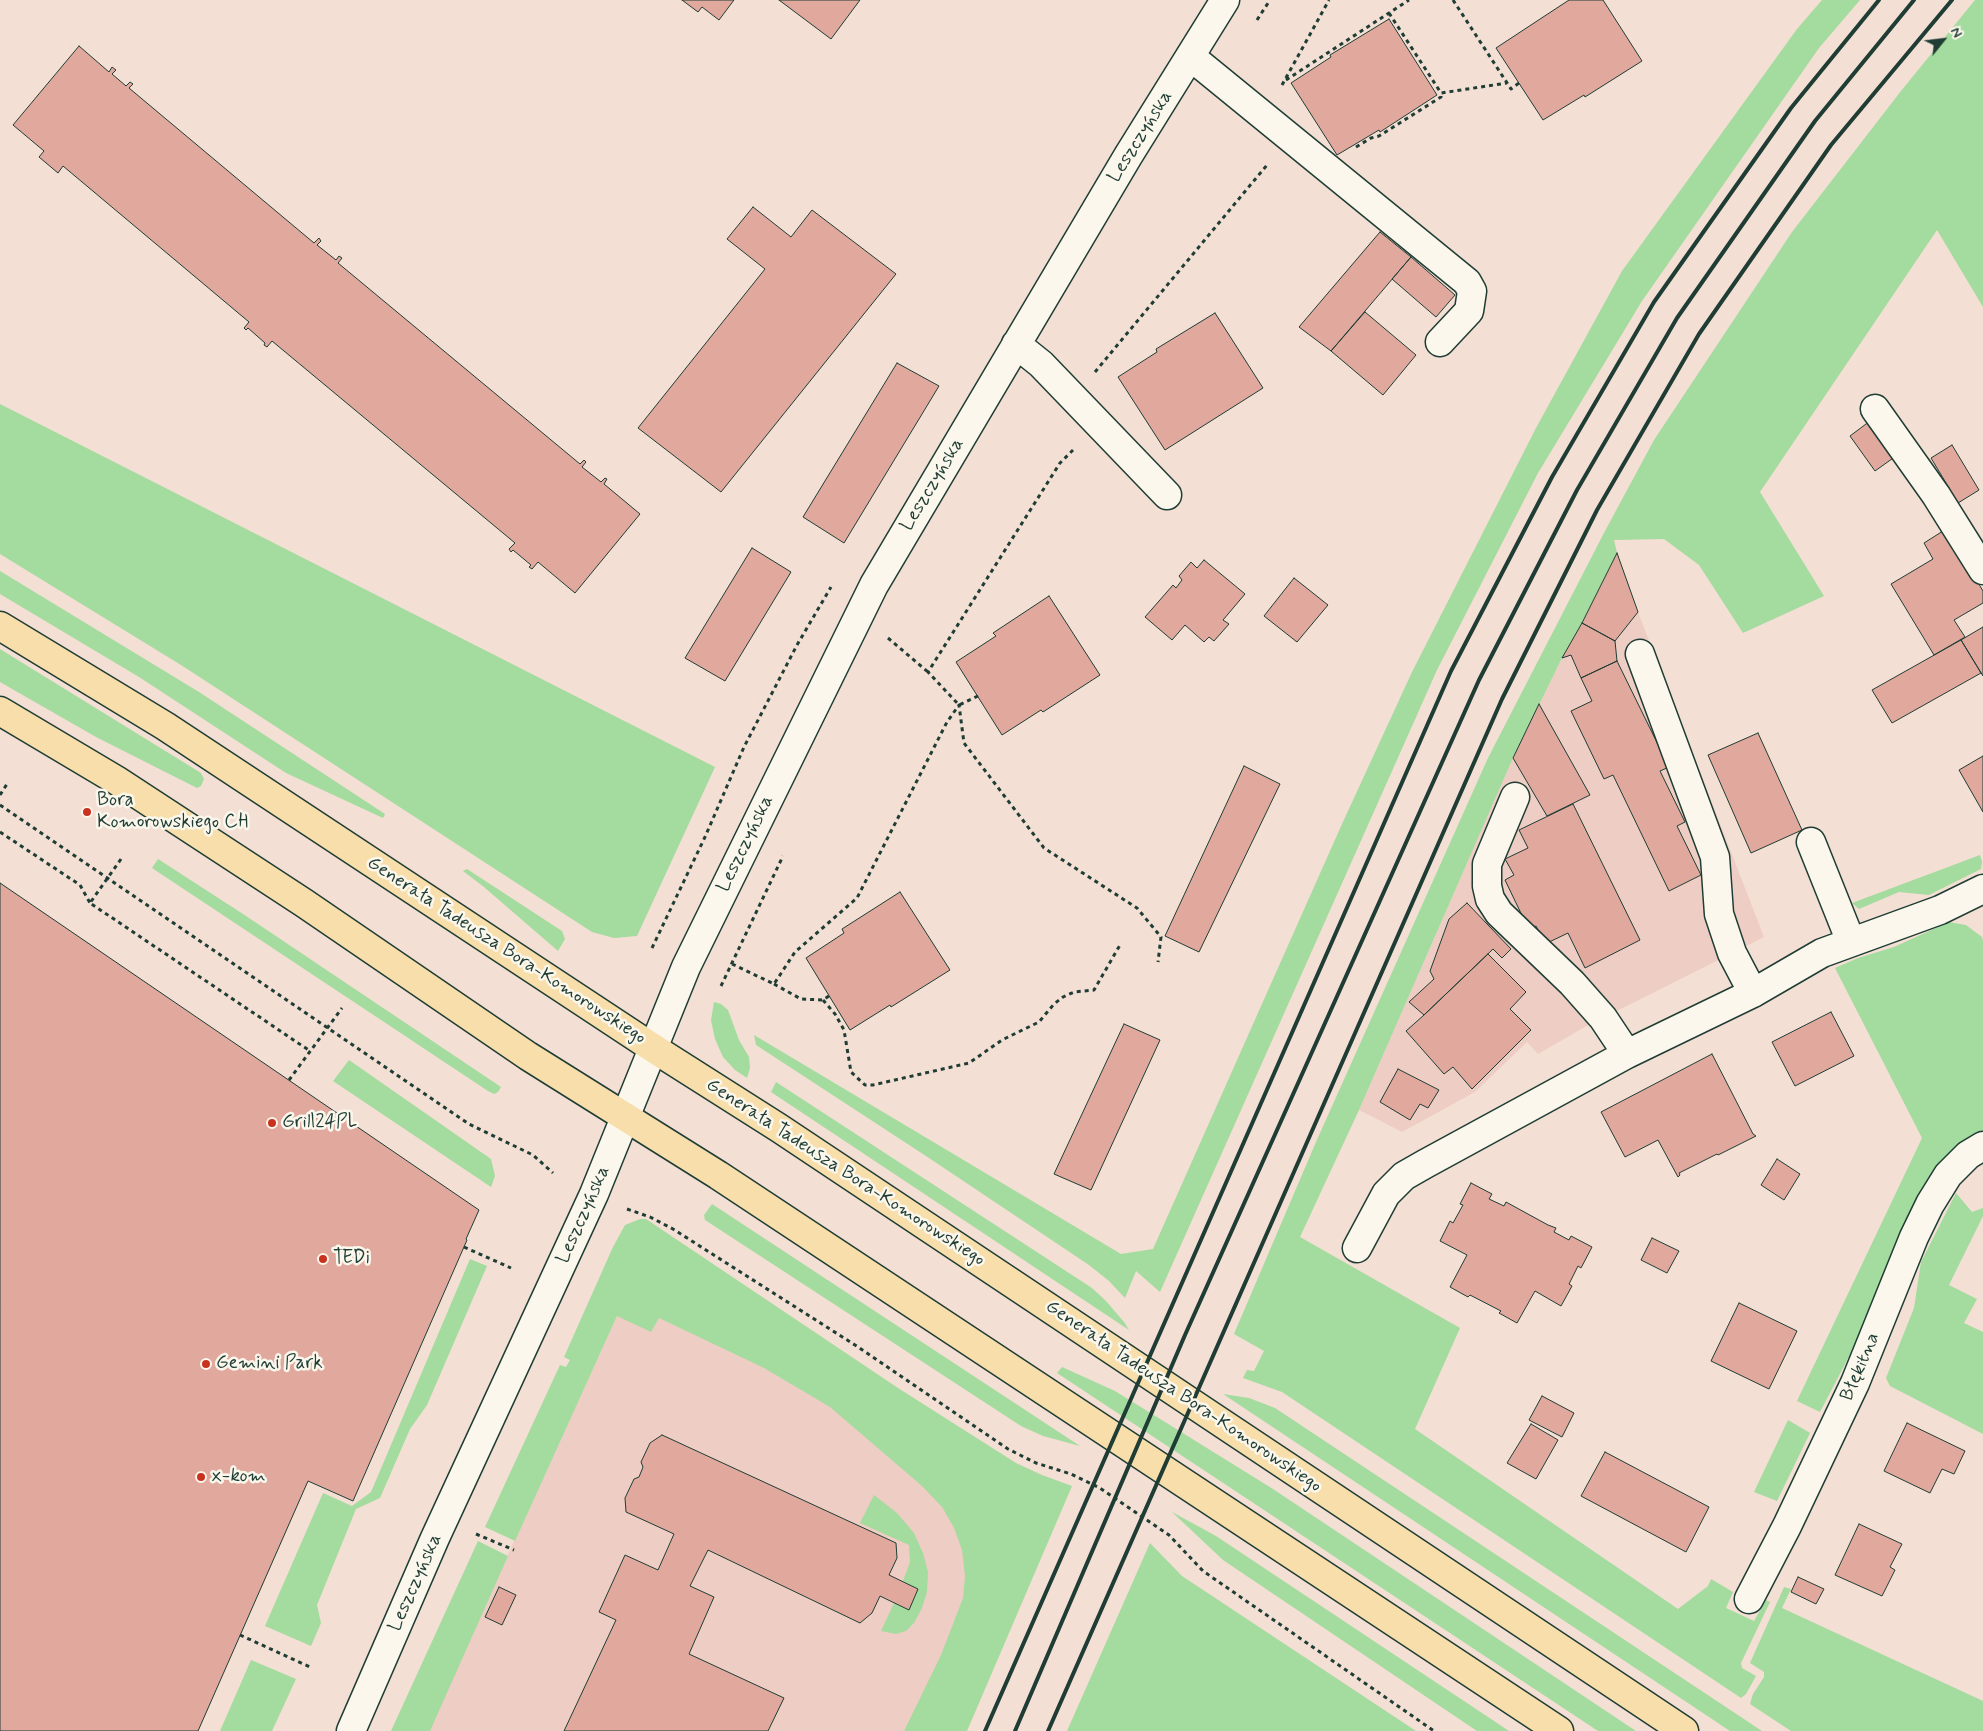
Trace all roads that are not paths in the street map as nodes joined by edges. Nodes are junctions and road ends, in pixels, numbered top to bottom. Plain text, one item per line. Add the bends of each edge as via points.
1 (1225, 0) edge
2 (1190, 56) junction
3 (1440, 342) dead end
4 (1016, 344) junction
5 (1875, 409) dead end
6 (1167, 495) dead end
7 (1983, 570) edge
8 (0, 626) edge
9 (1640, 654) dead end
10 (0, 711) edge
11 (1515, 797) dead end
12 (1811, 842) dead end
13 (1983, 889) edge
14 (1851, 942) junction
15 (1753, 993) junction
16 (653, 1048) junction
17 (1626, 1054) junction
18 (625, 1118) junction
19 (1983, 1146) edge
20 (1357, 1248) dead end
21 (1749, 1599) dead end
22 (351, 1731) edge
23 (1559, 1731) edge
24 (1684, 1731) edge

1 - 2 street, Leszczyńska
2 - 3 street via 1467,282 1472,291 1469,311
2 - 4 street, Leszczyńska
4 - 6 street via 1041,364
4 - 16 street, Leszczyńska via 874,585 699,940
5 - 7 street via 1936,495
8 - 16 main road, Generała Tadeusza Bora-Komorowskiego via 165,726
9 - 15 street via 1715,857 1719,914 1732,953
10 - 18 main road via 116,780
11 - 17 street via 1487,864 1490,899 1499,913 1572,983 1603,1018
12 - 14 street
13 - 14 street via 1940,910
14 - 15 street via 1822,953
15 - 17 street
16 - 18 street, Leszczyńska
16 - 24 main road, Generała Tadeusza Bora-Komorowskiego via 826,1159
17 - 20 street via 1404,1176 1386,1194
18 - 22 street, Leszczyńska via 594,1194 435,1538
18 - 23 main road via 718,1175
19 - 21 street, Błękitna via 1948,1174 1930,1204 1855,1383

